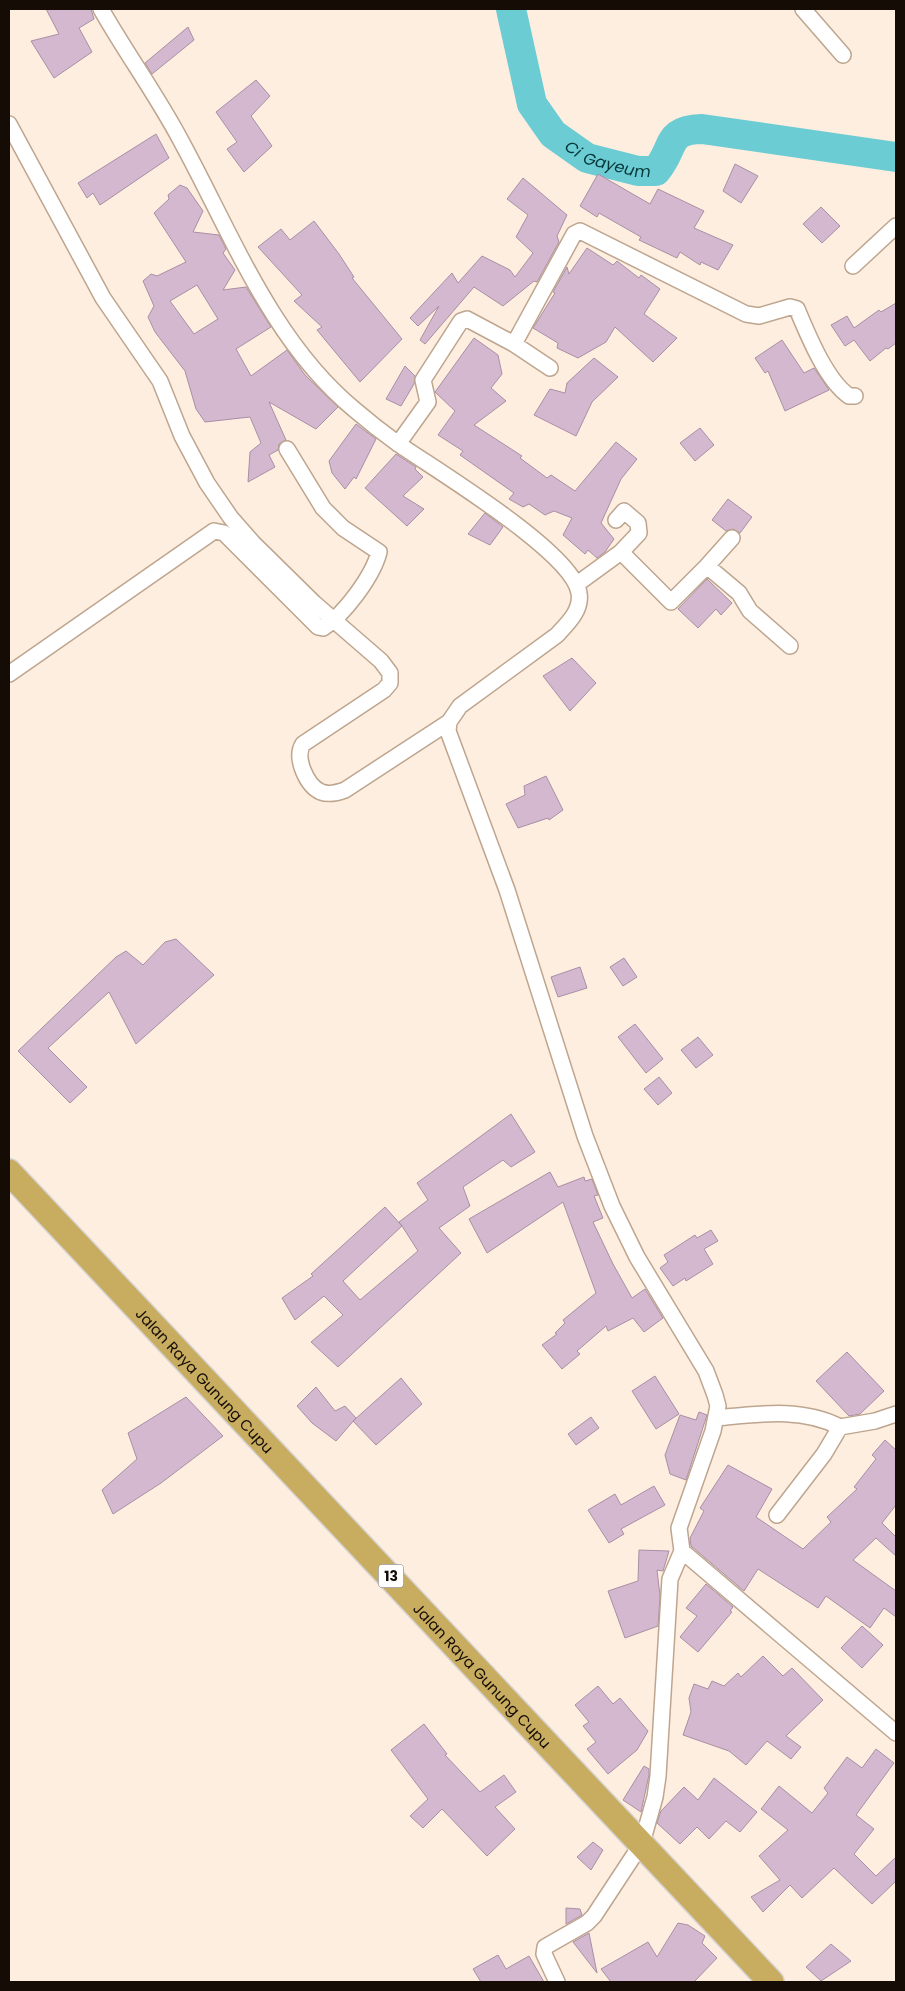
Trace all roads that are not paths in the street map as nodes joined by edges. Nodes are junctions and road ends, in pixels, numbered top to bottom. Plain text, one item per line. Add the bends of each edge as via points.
1 (101, 9) edge
2 (803, 9) edge
3 (843, 55) dead end
4 (9, 124) edge
5 (896, 226) edge
6 (852, 266) dead end
7 (514, 344) junction
8 (550, 368) dead end
9 (854, 396) dead end
10 (398, 444) junction
11 (287, 449) dead end
12 (616, 520) dead end
13 (732, 538) dead end
14 (620, 552) junction
15 (706, 566) junction
16 (577, 584) junction
17 (330, 623) junction
18 (790, 646) dead end
19 (9, 674) edge
20 (449, 722) junction
21 (9, 1172) edge
22 (896, 1414) edge
23 (716, 1418) junction
24 (840, 1427) junction
25 (777, 1515) dead end
26 (682, 1551) junction
27 (896, 1733) edge
28 (642, 1843) junction
29 (557, 1982) edge
30 (771, 1982) edge

1 - 10 street via 180,137 232,240 276,317 330,389
2 - 3 street
4 - 17 street via 103,298 160,382 207,483 253,543
5 - 6 street
7 - 8 street
7 - 9 street via 574,234 580,231 746,314 759,316 790,307 797,309 810,340 843,392
7 - 10 street via 467,319 461,321 423,380 428,402
10 - 16 street via 499,511 547,550
11 - 17 street via 323,508 342,528 380,552 357,593
12 - 14 street via 624,511 640,526 635,538
13 - 15 street
14 - 15 street via 671,602
14 - 16 street
15 - 18 street via 739,593 750,611
16 - 20 street via 580,604 557,635 460,706
17 - 19 street via 316,625 224,533 214,531
17 - 20 street via 381,661 391,679 384,690 303,744 300,759 313,787 328,794 345,790
20 - 23 street via 450,739 507,890 612,1206 637,1257 706,1371 715,1395
21 - 28 highway, Jalan Raya Gunung Cupu / 13
22 - 24 street
23 - 24 street via 759,1414 808,1415
23 - 26 street via 679,1528
24 - 25 street via 824,1454
26 - 27 street
26 - 28 street via 670,1579 658,1776
28 - 29 street via 591,1920 545,1947 544,1954
28 - 30 highway, Jalan Raya Gunung Cupu / 13

